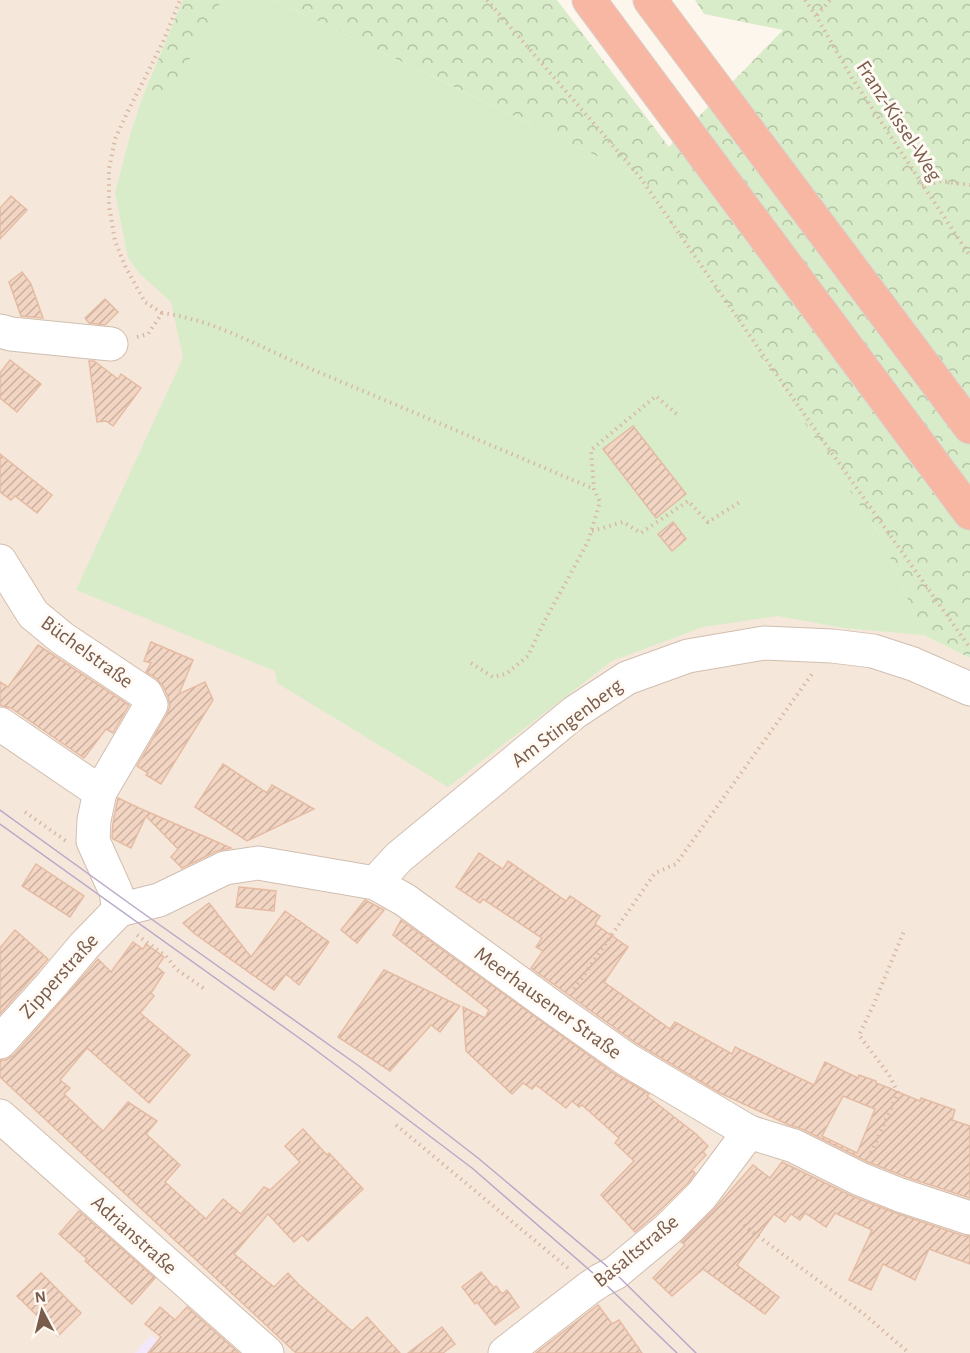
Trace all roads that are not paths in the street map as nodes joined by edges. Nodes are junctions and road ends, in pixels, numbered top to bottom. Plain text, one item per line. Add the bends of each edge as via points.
1 (589, 0) edge
2 (650, 0) edge
3 (0, 331) edge
4 (111, 344) road end
5 (970, 427) edge
6 (970, 513) edge
7 (0, 561) edge
8 (970, 689) edge
9 (0, 724) edge
10 (100, 792) junction
11 (375, 883) junction
12 (116, 914) junction
13 (0, 1042) edge
14 (0, 1116) edge
15 (749, 1132) junction
16 (970, 1218) edge
17 (267, 1353) edge
18 (505, 1353) edge

1 - 6 highway
2 - 5 highway
3 - 4 street
7 - 10 street, Büchelstraße via 33,614 146,694 151,705
8 - 11 street, Am Stingenberg via 873,651 832,646 764,643 688,656 627,678 575,712 399,857
9 - 10 street
10 - 12 street, Büchelstraße via 93,841 116,892
11 - 12 street, Meerhausener Straße via 258,863 225,868 159,900
11 - 15 street, Meerhausener Straße via 405,900 626,1059
12 - 13 street, Zipperstraße
14 - 17 street, Adrianstraße
15 - 16 street, Meerhausener Straße via 794,1146 900,1195
15 - 18 street, Basaltstraße via 702,1195 668,1229

